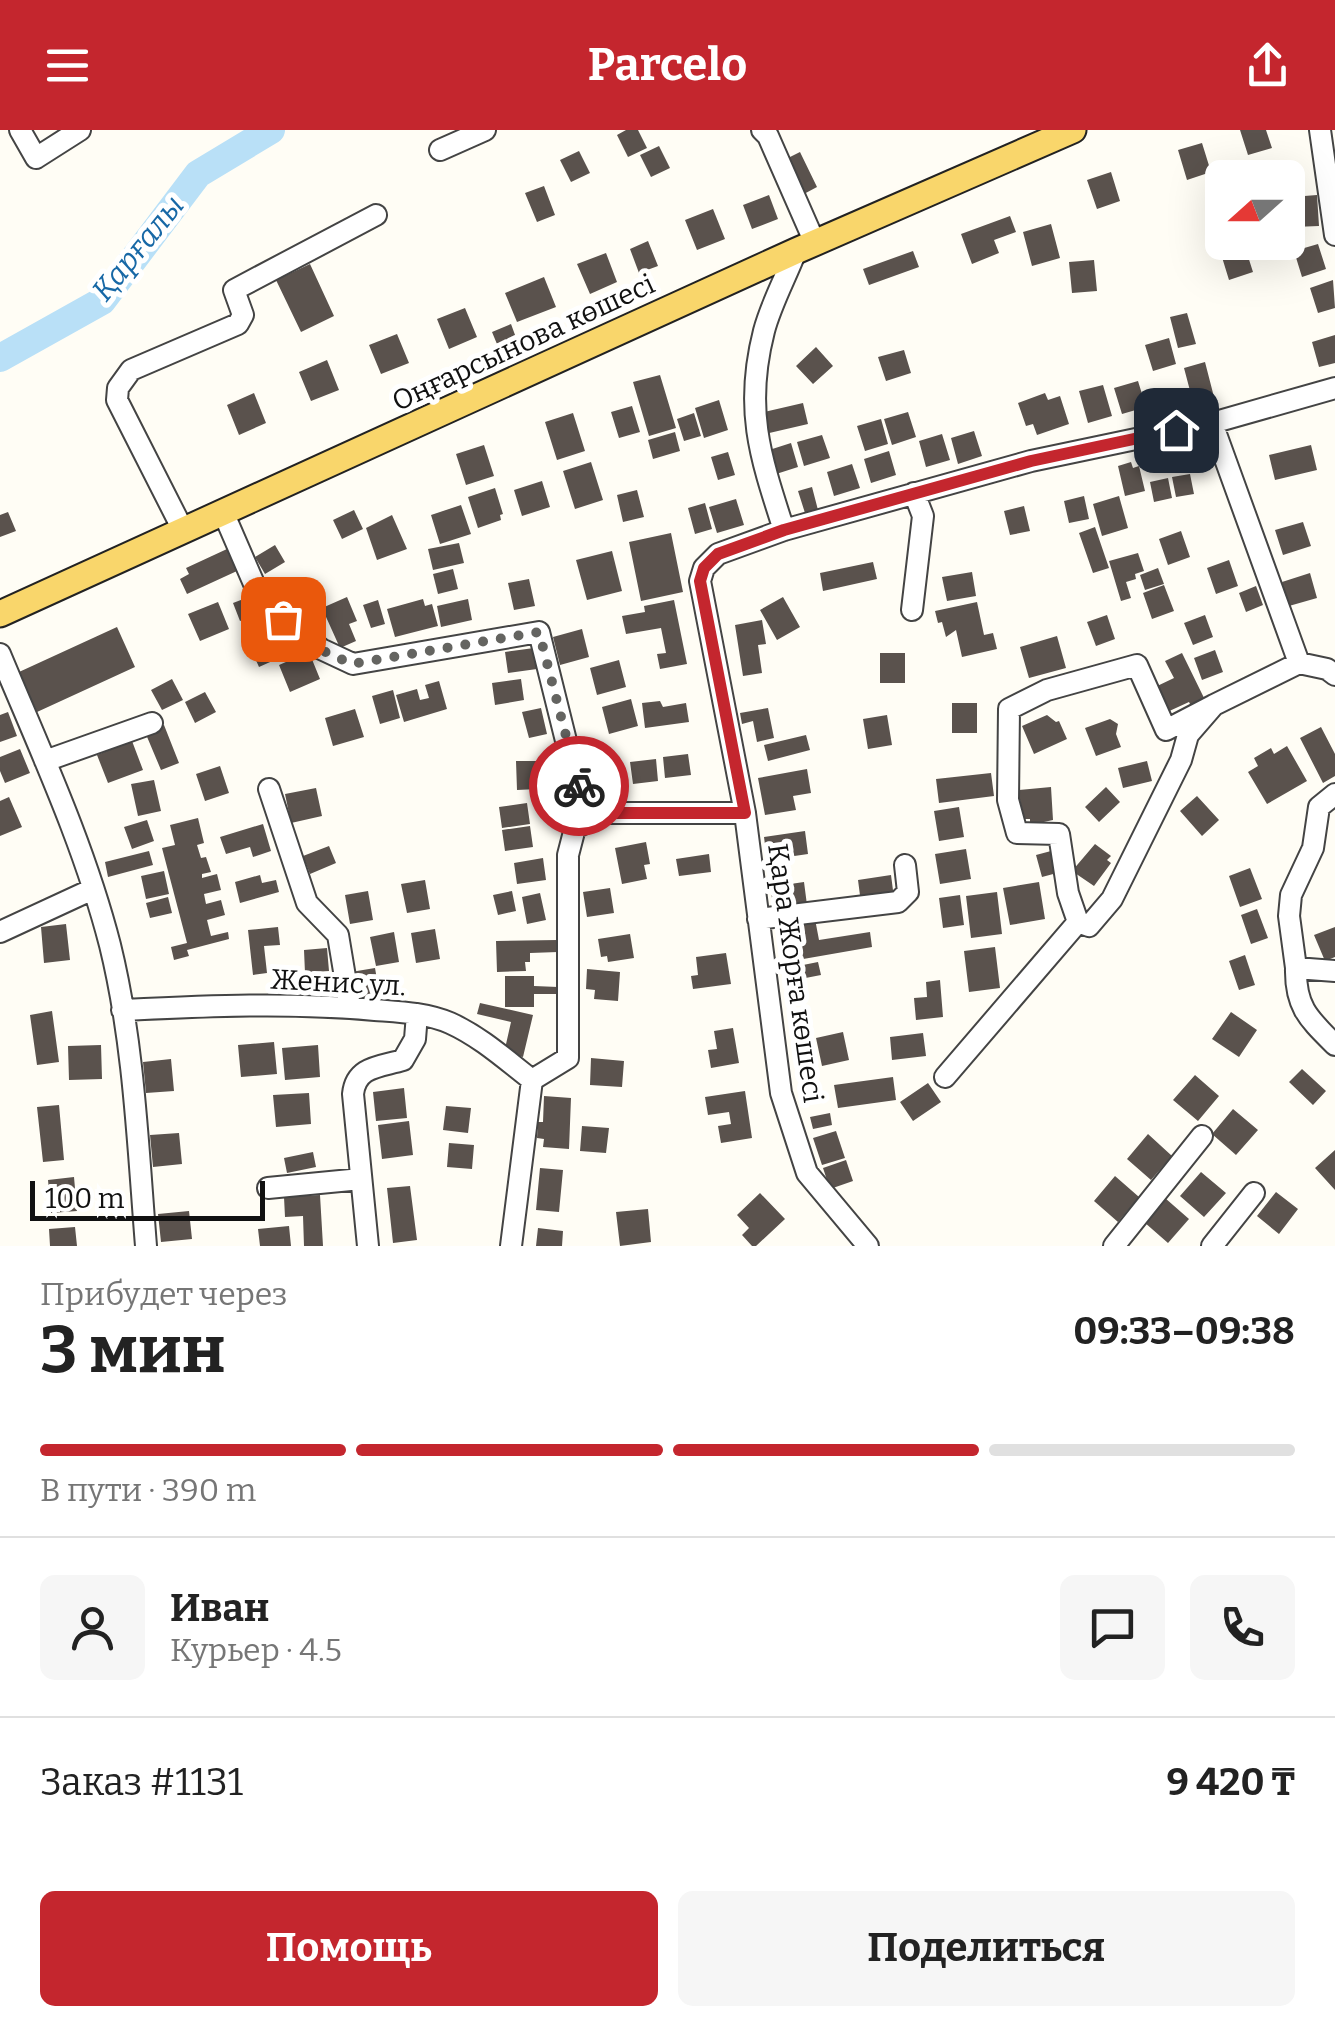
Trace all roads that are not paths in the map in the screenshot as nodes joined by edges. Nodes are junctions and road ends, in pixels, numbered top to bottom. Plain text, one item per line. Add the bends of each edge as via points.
1 (20, 130) edge
2 (80, 130) edge
3 (485, 130) edge
4 (762, 130) edge
5 (1074, 130) edge
6 (1320, 130) edge
7 (440, 150) dead end
8 (376, 216) dead end
9 (1335, 235) edge
10 (805, 247) junction
11 (1335, 388) edge
12 (1212, 423) junction
13 (914, 494) junction
14 (223, 512) junction
15 (183, 530) junction
16 (784, 530) junction
17 (912, 610) dead end
18 (0, 614) edge
19 (0, 654) edge
20 (1300, 663) junction
21 (1335, 675) edge
22 (1214, 705) junction
23 (152, 723) dead end
24 (45, 762) junction
25 (269, 789) dead end
26 (1335, 794) edge
27 (606, 813) junction
28 (745, 813) junction
29 (905, 864) dead end
30 (93, 889) junction
31 (758, 919) junction
32 (1078, 922) junction
33 (0, 932) edge
34 (1296, 968) junction
35 (1335, 971) edge
36 (350, 1008) junction
37 (122, 1010) junction
38 (416, 1014) junction
39 (1335, 1044) edge
40 (945, 1077) dead end
41 (532, 1080) junction
42 (1202, 1136) dead end
43 (361, 1179) junction
44 (268, 1188) dead end
45 (1254, 1194) dead end
46 (146, 1246) edge
47 (368, 1246) edge
48 (511, 1246) edge
49 (868, 1246) edge
50 (1114, 1246) edge
51 (1212, 1246) edge

1 - 2 street via 36,158
3 - 7 street
4 - 10 street
5 - 10 main road, Оңғарсынова көшесі
6 - 9 street
8 - 15 street via 234,290 244,315 238,324 131,370 118,388 117,400
10 - 14 main road, Оңғарсынова көшесі
10 - 16 street via 765,329 754,389 759,454
11 - 12 street
12 - 13 street
12 - 20 street
13 - 16 street
13 - 17 street via 923,516
14 - 15 main road, Оңғарсынова көшесі
14 - 27 street via 256,586 283,619 321,650 352,664 539,632 576,782
15 - 18 main road, Оңғарсынова көшесі
16 - 28 street, Қара Жорға көшесі via 718,554 700,581
19 - 24 street
20 - 21 street
20 - 22 street
22 - 32 street via 1188,735 1182,760 1112,899 1089,926
22 - 32 street via 1166,730 1137,665 1047,690 1009,709 1008,800 1017,832 1059,834
23 - 24 street
24 - 30 street
25 - 36 street via 307,903 338,935
26 - 34 street via 1319,807 1313,848 1291,895
27 - 28 street
27 - 41 street via 575,828 568,856 568,1058
28 - 31 street, Қара Жорға көшесі
29 - 31 street via 908,892 898,902
30 - 33 street
30 - 37 street
31 - 49 street, Қара Жорға көшесі via 781,1094 798,1152 806,1174
32 - 40 street
34 - 35 street
34 - 39 street via 1296,995
36 - 37 street, Женис ул.
36 - 38 street, Женис ул.
37 - 46 street
38 - 41 street, Женис ул. via 449,1022
38 - 43 street via 415,1040 403,1060 364,1070 354,1082
41 - 48 street
42 - 50 street
43 - 44 street
43 - 47 street
45 - 51 street

